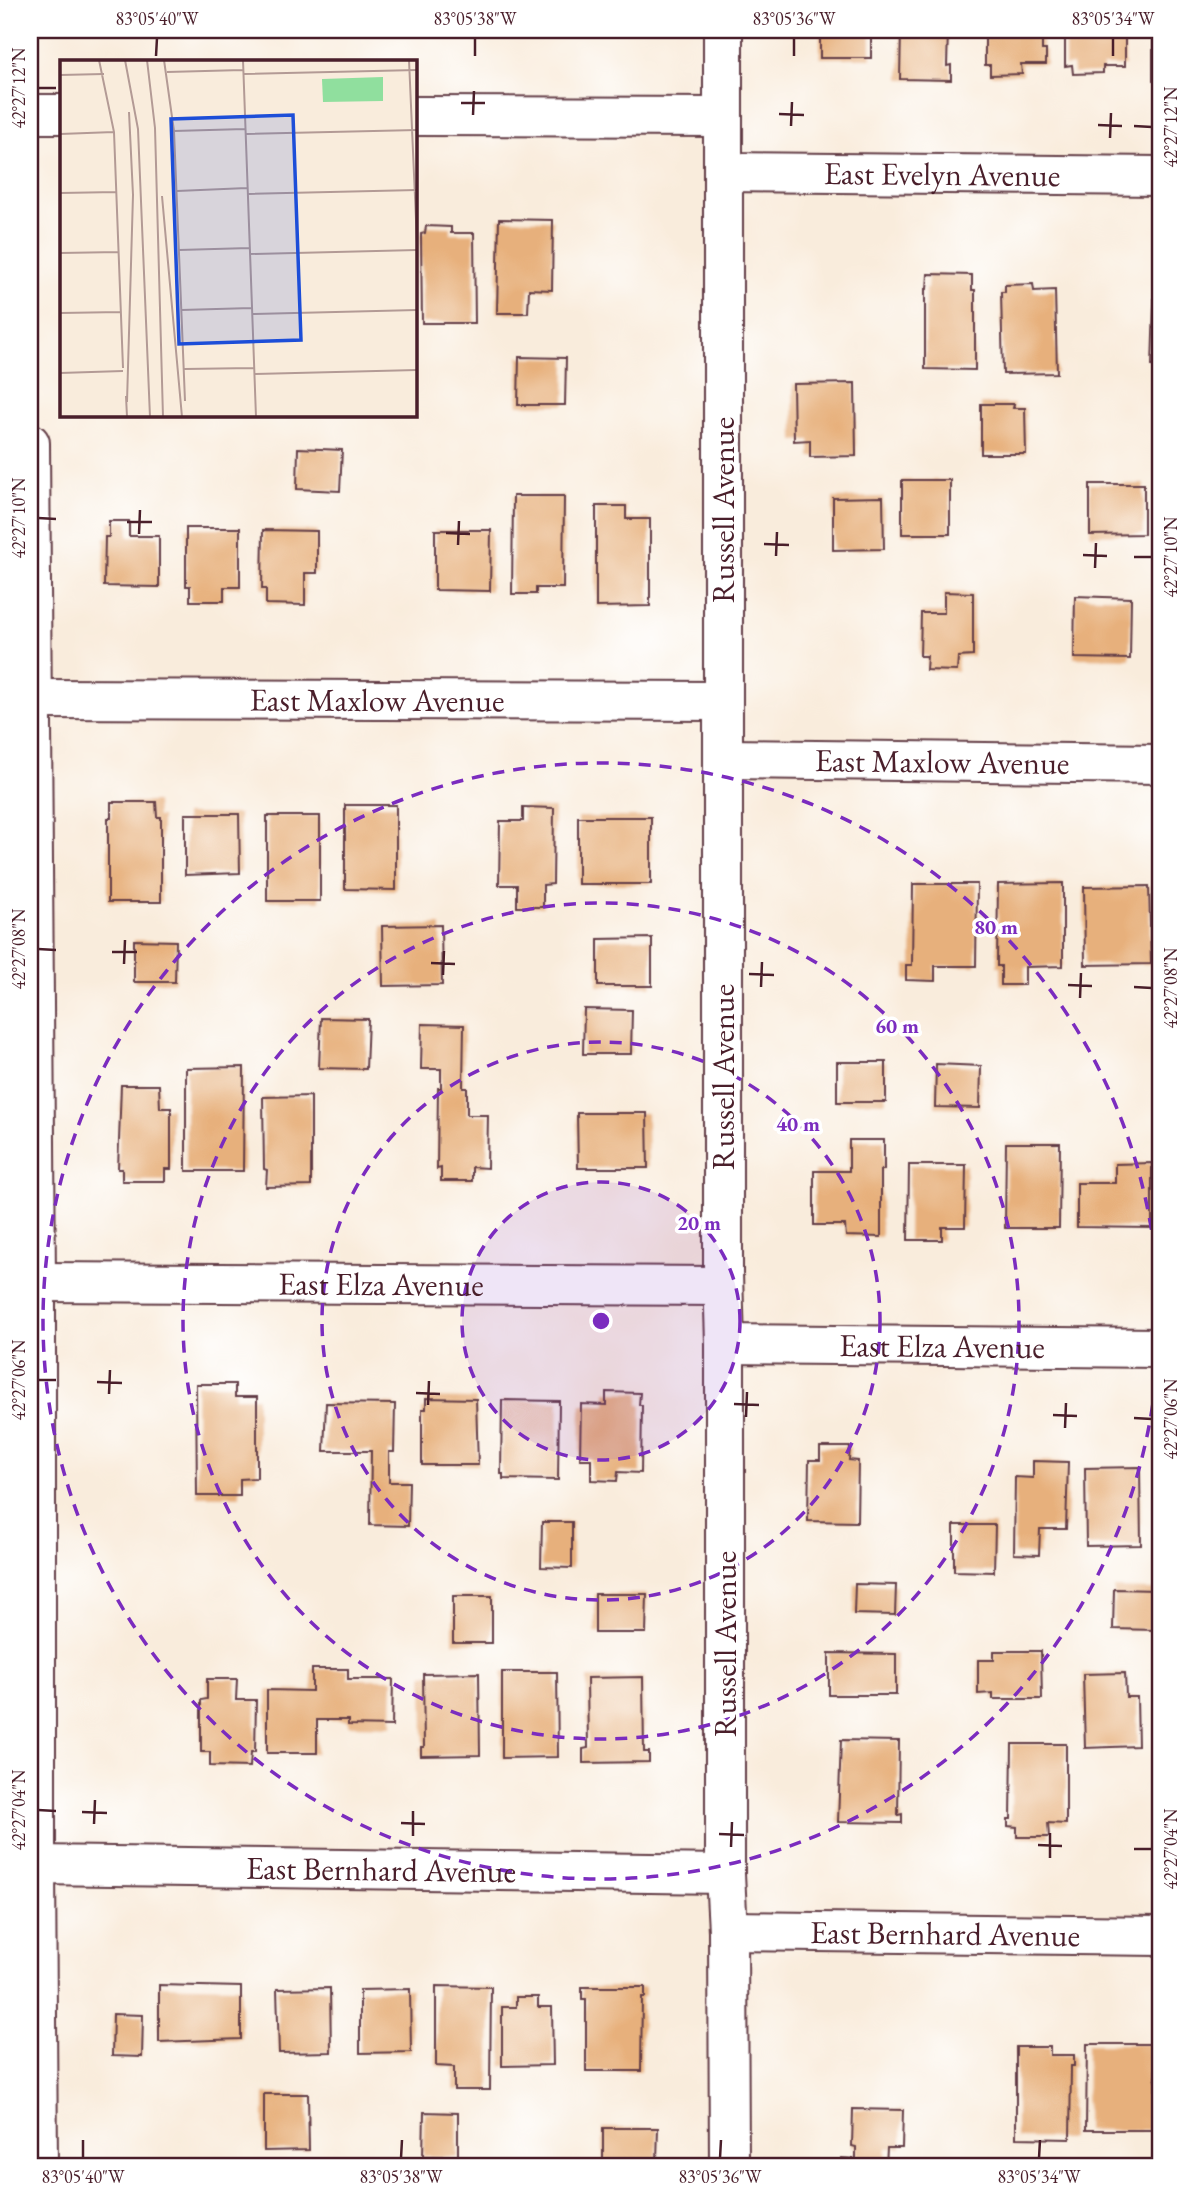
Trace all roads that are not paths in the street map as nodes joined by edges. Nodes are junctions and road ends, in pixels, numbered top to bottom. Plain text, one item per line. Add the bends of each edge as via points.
1 (723, 30) edge
2 (30, 114) edge
3 (60, 114) edge
4 (416, 116) edge
5 (723, 117) junction
6 (723, 173) junction
7 (1160, 176) edge
8 (30, 443) edge
9 (32, 699) junction
10 (723, 701) junction
11 (723, 759) junction
12 (1160, 764) edge
13 (36, 1282) junction
14 (723, 1286) junction
15 (725, 1344) junction
16 (1160, 1348) edge
17 (36, 1864) junction
18 (725, 1874) junction
19 (728, 1931) junction
20 (1160, 1936) edge
21 (38, 2166) edge
22 (729, 2166) edge

1 - 5 street, Russell Avenue
2 - 3 street
4 - 5 street
5 - 6 street, Russell Avenue
6 - 7 street, East Evelyn Avenue
6 - 10 street, Russell Avenue
8 - 9 street
9 - 10 street, East Maxlow Avenue
9 - 13 street
10 - 11 street, Russell Avenue
11 - 12 street, East Maxlow Avenue
11 - 14 street, Russell Avenue
13 - 14 street, East Elza Avenue
13 - 17 street
14 - 15 street, Russell Avenue
15 - 16 street, East Elza Avenue
15 - 18 street, Russell Avenue
17 - 18 street, East Bernhard Avenue
17 - 21 street
18 - 19 street, Russell Avenue
19 - 20 street, East Bernhard Avenue
19 - 22 street, Russell Avenue

